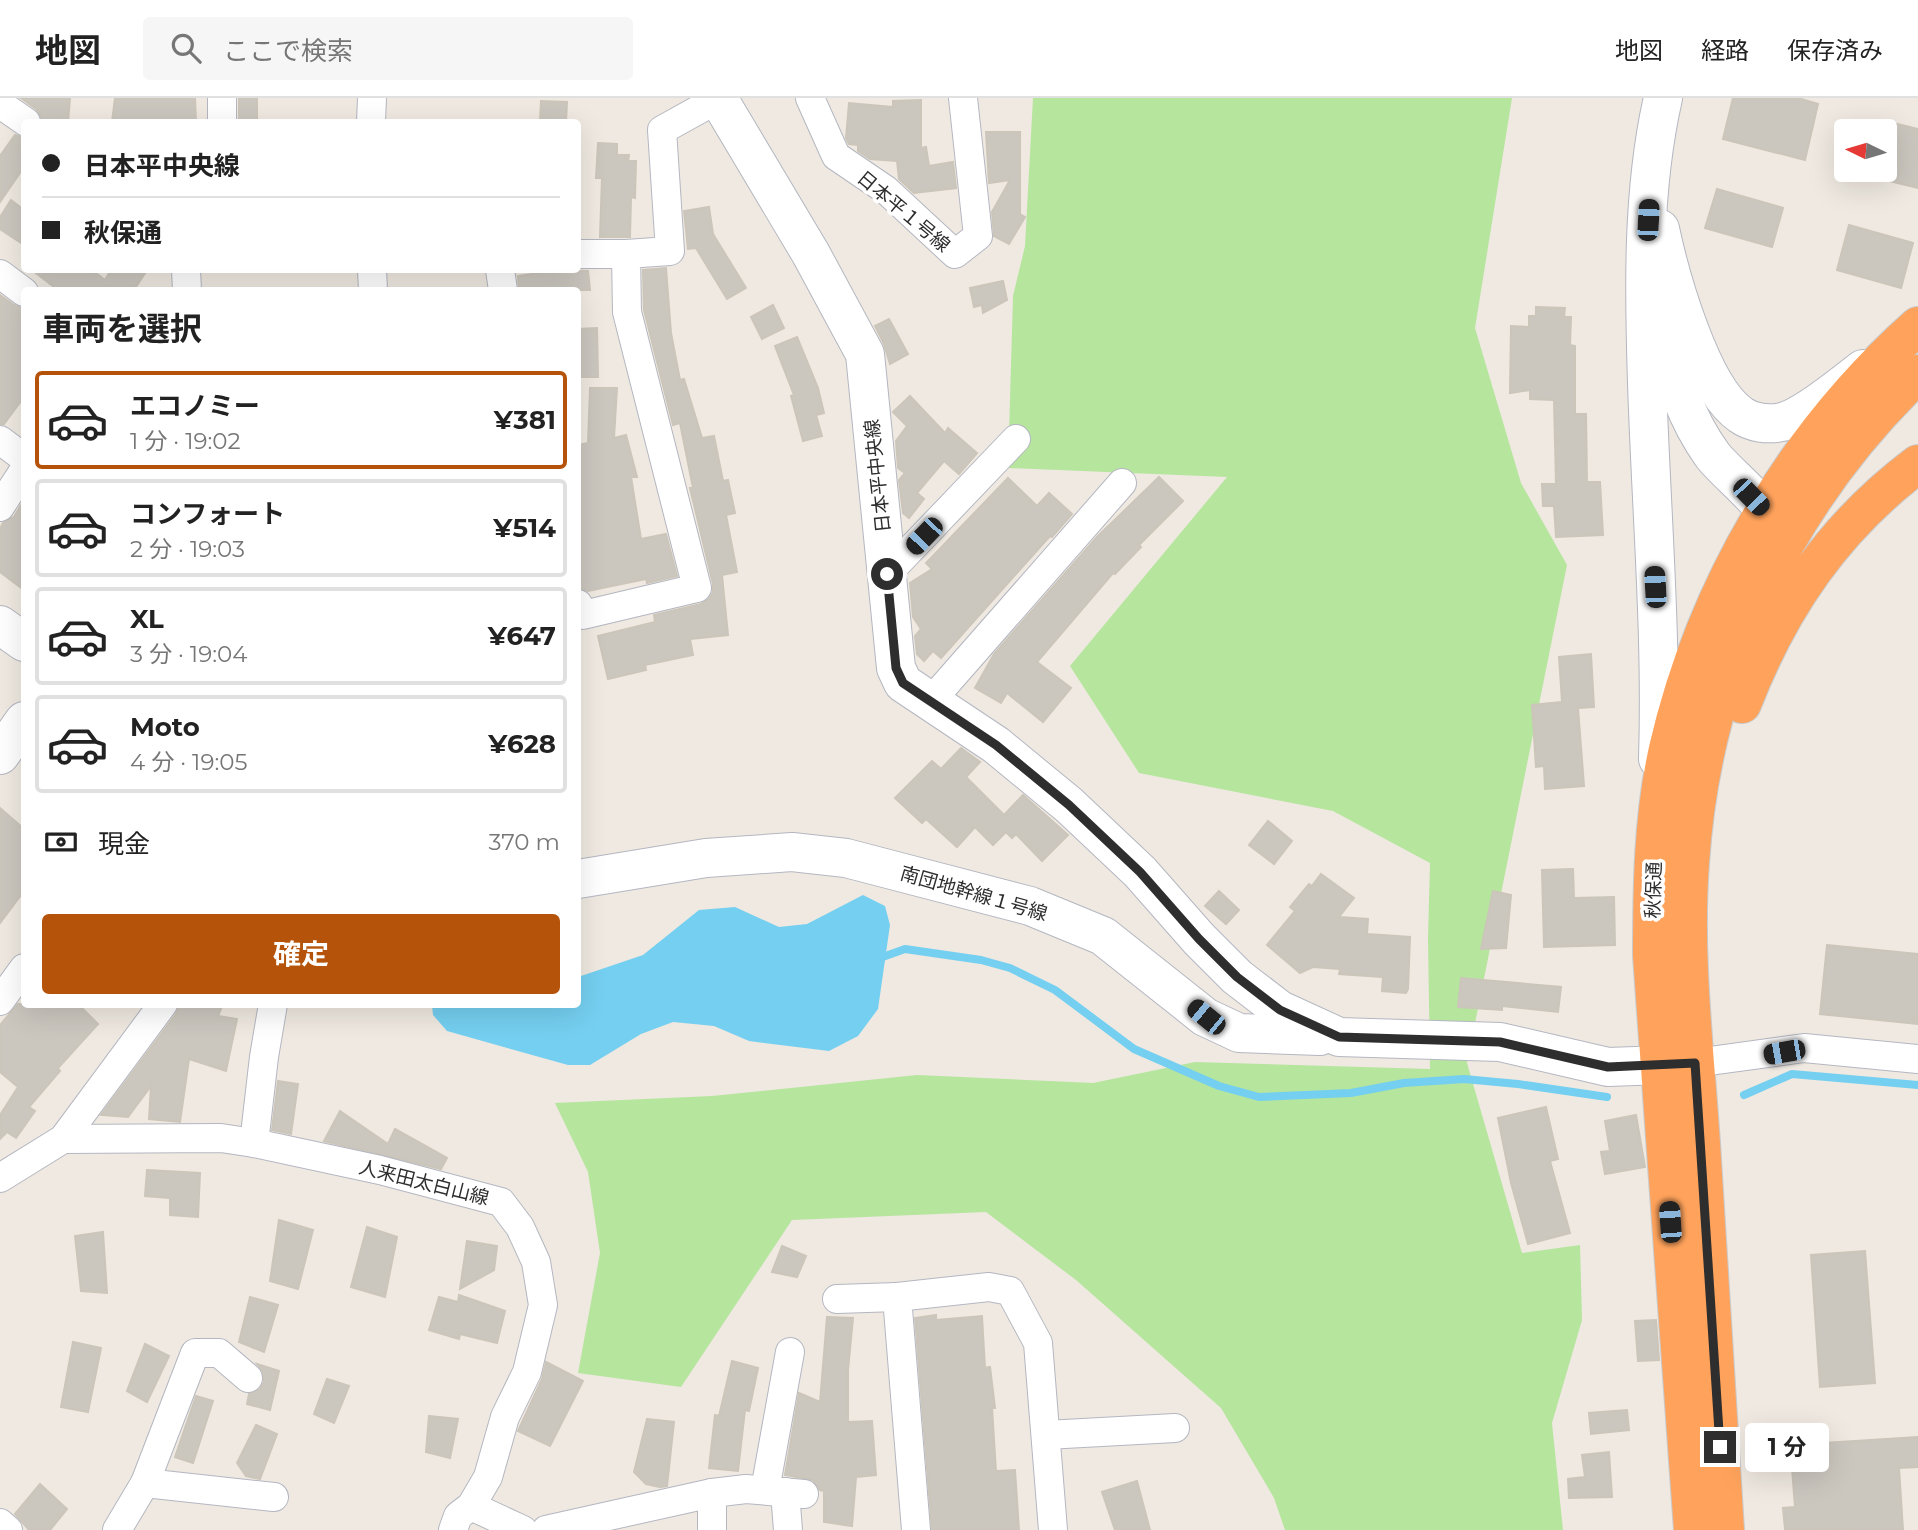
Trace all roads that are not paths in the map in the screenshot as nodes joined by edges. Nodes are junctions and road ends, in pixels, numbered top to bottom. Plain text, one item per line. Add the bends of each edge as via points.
1 (222, 98) edge
2 (372, 98) edge
3 (718, 98) edge
4 (810, 98) edge
5 (963, 98) edge
6 (1663, 98) edge
7 (0, 104) edge
8 (22, 119) edge
9 (222, 119) edge
10 (371, 119) edge
11 (1655, 144) junction
12 (1655, 196) junction
13 (581, 254) edge
14 (626, 254) junction
15 (0, 274) edge
16 (21, 290) edge
17 (1910, 349) edge
18 (1016, 439) dead end
19 (0, 440) edge
20 (21, 456) edge
21 (1918, 464) edge
22 (21, 475) edge
23 (1122, 483) dead end
24 (0, 507) edge
25 (1765, 511) junction
26 (1773, 565) junction
27 (887, 574) junction
28 (581, 611) edge
29 (0, 625) edge
30 (21, 640) edge
31 (930, 702) junction
32 (21, 725) edge
33 (0, 755) edge
34 (1654, 859) junction
35 (581, 879) edge
36 (1689, 966) junction
37 (21, 972) edge
38 (0, 1001) edge
39 (160, 1008) edge
40 (272, 1008) edge
41 (1339, 1037) junction
42 (1918, 1059) edge
43 (1678, 1064) junction
44 (64, 1139) junction
45 (254, 1143) junction
46 (0, 1178) edge
47 (897, 1297) junction
48 (836, 1299) dead end
49 (790, 1352) dead end
50 (248, 1378) dead end
51 (1175, 1428) dead end
52 (1046, 1435) junction
53 (145, 1483) junction
54 (785, 1492) junction
55 (712, 1493) junction
56 (274, 1497) dead end
57 (471, 1506) junction
58 (0, 1523) edge
59 (8, 1530) edge
60 (117, 1530) edge
61 (453, 1530) edge
62 (523, 1530) edge
63 (546, 1530) edge
64 (712, 1530) edge
65 (788, 1530) edge
66 (916, 1530) edge
67 (1053, 1530) edge
68 (1693, 1530) edge
69 (1725, 1530) edge

1 - 9 street
2 - 10 street
3 - 14 street via 662,130 670,251
3 - 27 street, 日本平中央線 via 865,354
4 - 5 street, 日本平１号線 via 836,156 886,190 955,254 978,236
6 - 11 street
7 - 8 street
11 - 12 street
11 - 34 street via 1645,297 1660,696
12 - 17 street via 1683,313 1715,383 1739,414 1767,424 1784,422
12 - 25 street via 1666,339 1682,403 1715,459
13 - 14 street
14 - 28 street via 627,312 697,588 583,615
15 - 16 street
17 - 25 highway, 秋保通 via 1854,389
17 - 26 highway, 秋保通
18 - 27 street
19 - 20 street
21 - 36 highway via 1856,516 1825,551 1755,671 1710,815
22 - 24 street
23 - 31 street
25 - 26 street
25 - 34 highway, 秋保通 via 1720,597 1683,696 1668,749
26 - 36 highway, 秋保通 via 1730,664 1703,763 1690,861
27 - 31 street, 日本平中央線 via 896,668 903,683
29 - 30 street
31 - 41 street, 日本平中央線 via 996,745 1069,805 1140,872 1237,977 1280,1010
32 - 33 street
34 - 43 highway, 秋保通 via 1652,955
35 - 41 street, 南団地幹線１号線 via 706,858 792,852 846,858 1030,906 1103,936 1206,1017 1239,1033
36 - 43 highway, 秋保通
37 - 38 street
39 - 44 street
40 - 45 street
41 - 43 street, 日本平中央線 via 1500,1042 1608,1067
42 - 43 street via 1804,1048
43 - 68 highway, 秋保通
43 - 69 highway, 秋保通
44 - 45 street, 人来田太白山線 via 221,1138
44 - 46 street
45 - 57 street, 人来田太白山線 via 501,1202 520,1227 536,1262 543,1305 527,1372 505,1417 488,1476
47 - 48 street
47 - 52 street via 989,1287 1010,1291 1038,1343
47 - 66 street
49 - 54 street
50 - 53 street via 219,1353 195,1353
51 - 52 street
52 - 67 street
53 - 56 street
53 - 60 street
54 - 55 street via 746,1489
54 - 65 street
55 - 63 street
55 - 64 street
57 - 61 street, 人来田太白山線 via 458,1516
57 - 62 street
58 - 59 street

